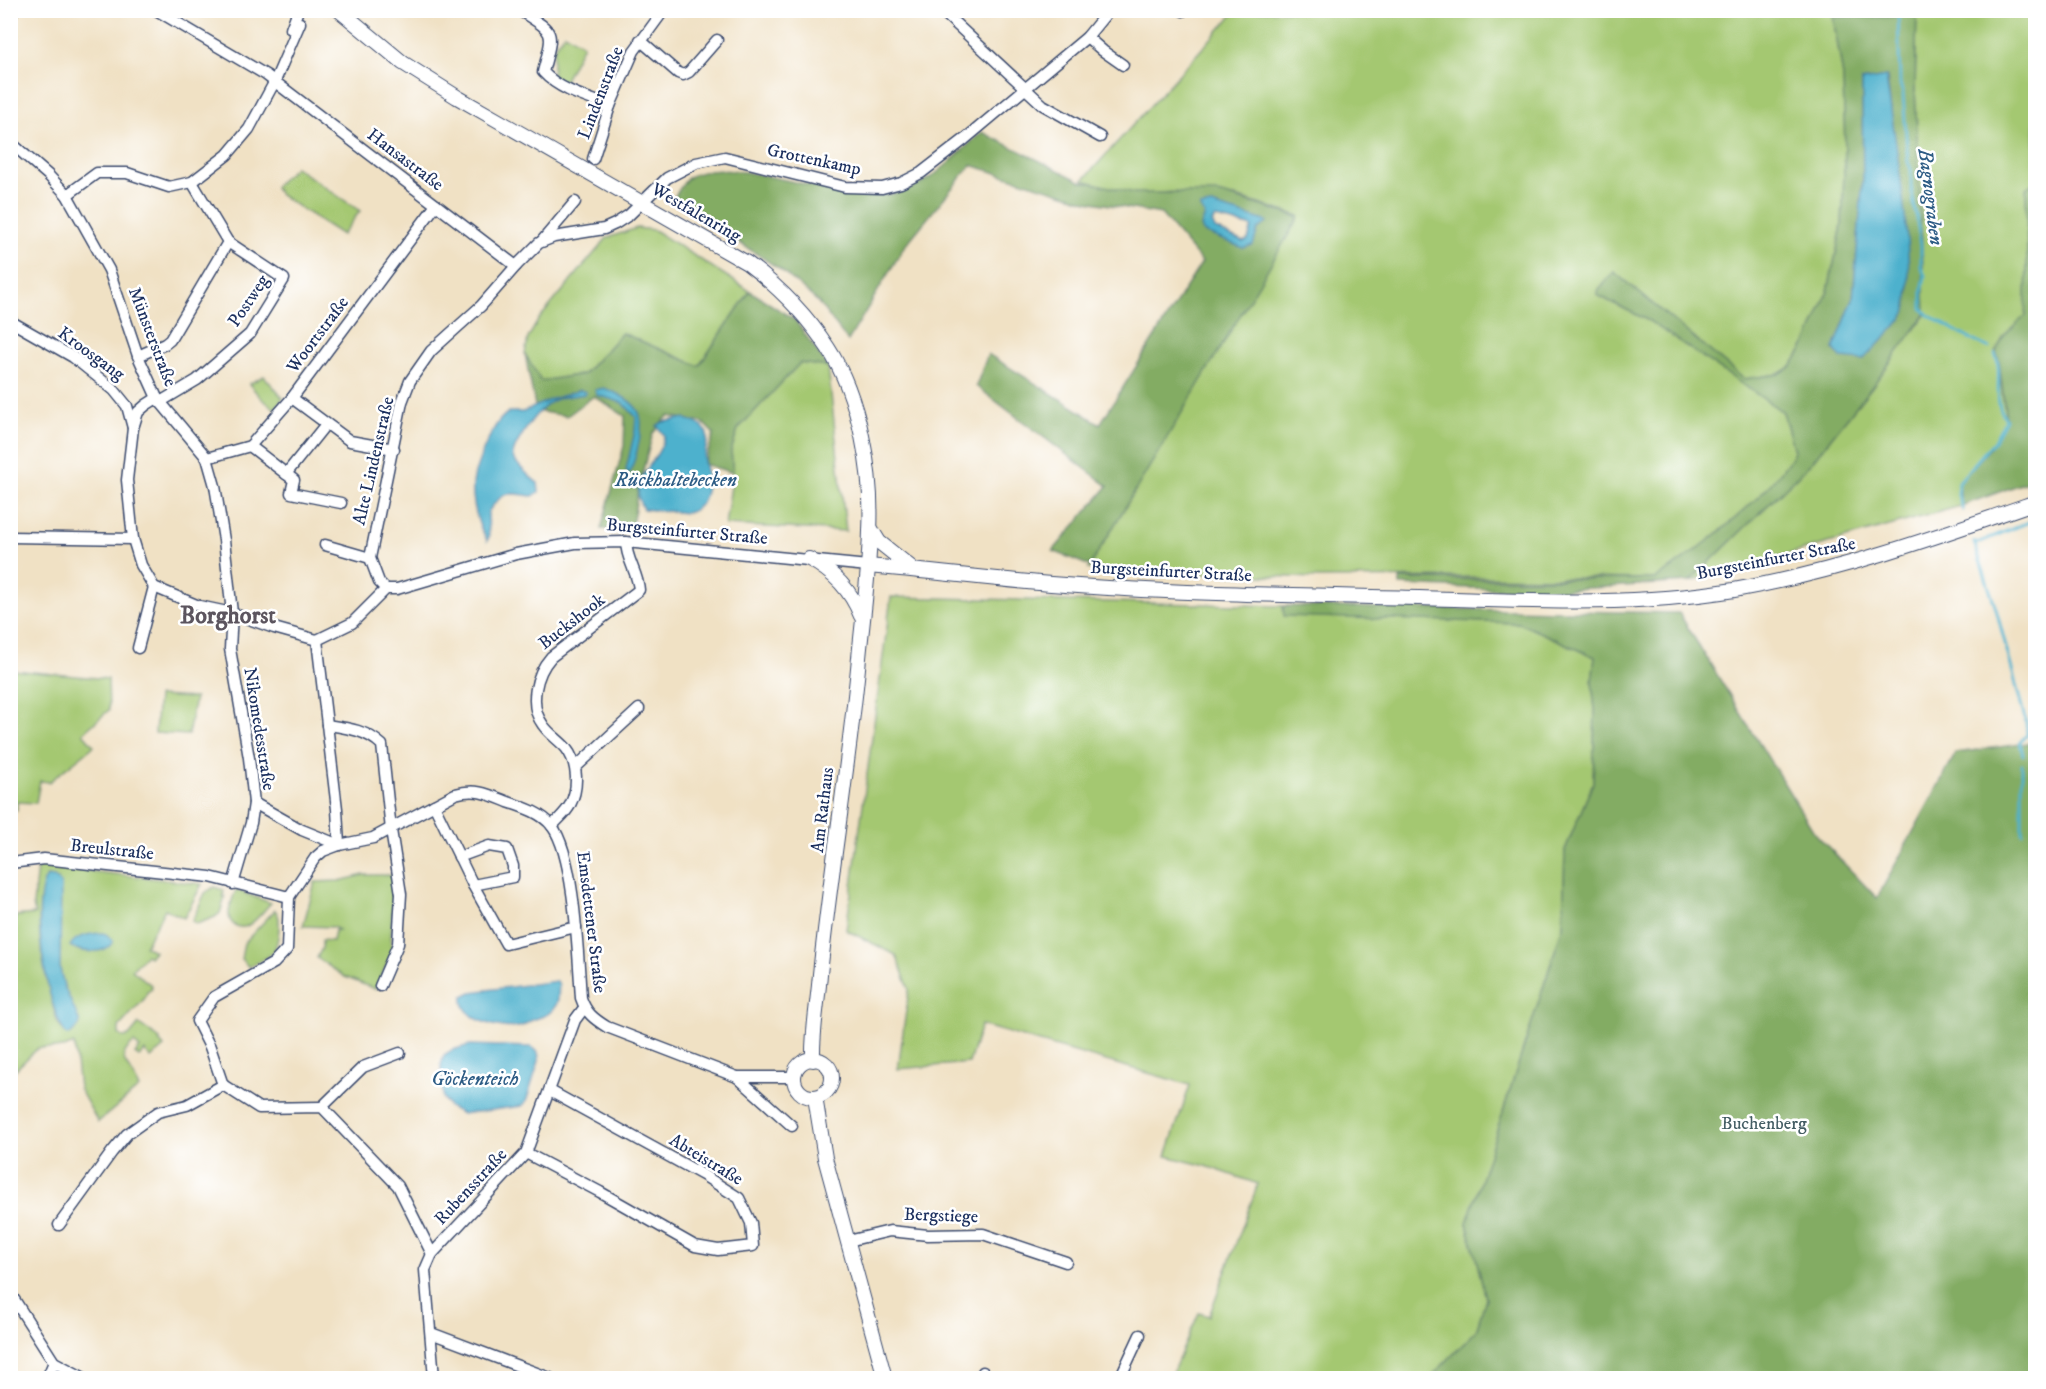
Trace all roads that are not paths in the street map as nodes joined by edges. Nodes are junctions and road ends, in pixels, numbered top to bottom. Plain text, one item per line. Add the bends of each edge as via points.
1 (14, 10) edge
2 (156, 10) edge
3 (298, 10) edge
4 (339, 10) edge
5 (519, 10) edge
6 (664, 10) edge
7 (941, 10) edge
8 (1104, 12) edge
9 (10, 15) edge
10 (300, 23) dead end
11 (294, 37) junction
12 (1087, 37) junction
13 (640, 40) junction
14 (717, 40) dead end
15 (1123, 65) dead end
16 (275, 81) junction
17 (1025, 88) junction
18 (610, 106) junction
19 (1100, 137) dead end
20 (10, 142) edge
21 (593, 159) dead end
22 (192, 182) junction
23 (67, 195) junction
24 (575, 202) dead end
25 (641, 202) junction
26 (436, 205) junction
27 (228, 242) junction
28 (539, 243) junction
29 (516, 266) junction
30 (10, 321) edge
31 (138, 356) junction
32 (291, 398) junction
33 (158, 400) junction
34 (326, 423) junction
35 (133, 428) junction
36 (250, 446) junction
37 (394, 449) junction
38 (207, 458) junction
39 (286, 474) junction
40 (2036, 502) edge
41 (341, 503) dead end
42 (871, 529) junction
43 (10, 537) edge
44 (133, 539) junction
45 (626, 542) junction
46 (325, 544) dead end
47 (369, 558) junction
48 (809, 560) junction
49 (868, 566) junction
50 (915, 570) junction
51 (154, 587) junction
52 (386, 589) junction
53 (232, 613) junction
54 (862, 621) junction
55 (317, 640) junction
56 (138, 648) dead end
57 (639, 709) dead end
58 (327, 725) junction
59 (576, 767) junction
60 (254, 803) junction
61 (434, 805) junction
62 (552, 826) junction
63 (391, 830) junction
64 (339, 845) junction
65 (459, 857) junction
66 (10, 863) edge
67 (233, 884) junction
68 (473, 885) junction
69 (289, 897) junction
70 (576, 927) junction
71 (380, 986) dead end
72 (584, 1008) junction
73 (400, 1053) dead end
74 (813, 1060) junction
75 (737, 1077) junction
76 (794, 1077) junction
77 (223, 1085) junction
78 (549, 1091) junction
79 (815, 1097) junction
80 (322, 1107) junction
81 (792, 1126) dead end
82 (526, 1154) junction
83 (60, 1225) dead end
84 (848, 1241) junction
85 (432, 1254) junction
86 (1066, 1262) dead end
87 (10, 1293) edge
88 (431, 1332) junction
89 (1140, 1335) dead end
90 (54, 1362) junction
91 (47, 1378) edge
92 (84, 1378) edge
93 (434, 1378) edge
94 (550, 1378) edge
95 (885, 1378) edge
96 (1120, 1378) edge

1 - 9 street
2 - 16 street, Hansastraße
3 - 11 street via 291,30
4 - 25 main road, Westfalenring via 403,63
5 - 18 street via 547,28 551,35 543,72 586,98
6 - 13 street, Lindenstraße
7 - 17 street
8 - 12 street, Grottenkamp
10 - 11 street
11 - 16 street
12 - 15 street
12 - 17 street, Grottenkamp
13 - 14 street, Lindenstraße via 683,75
13 - 18 street, Lindenstraße
16 - 22 street via 249,129 227,155
16 - 26 street, Hansastraße
17 - 19 street via 1043,105
17 - 25 street, Grottenkamp via 921,173 901,183 882,188 845,187 725,157 696,163 667,177
18 - 21 street, Lindenstraße
20 - 23 street, Münsterstraße
22 - 23 street via 169,187 127,173 97,173
22 - 27 street
23 - 31 street, Münsterstraße via 109,270
24 - 28 street, Alte Lindenstraße
25 - 28 street, Alte Lindenstraße via 622,220 604,229
25 - 42 main road, Westfalenring via 747,263 776,285 829,348 853,402 861,432
26 - 29 street, Hansastraße
26 - 32 street, Woortstraße
27 - 31 street via 170,340
27 - 33 street, Postweg via 284,279 250,334 197,380
28 - 29 street, Alte Lindenstraße
29 - 37 street, Alte Lindenstraße via 481,306 431,351 410,381
30 - 35 street, Kroosgang via 73,357 114,390 127,406
31 - 33 street, Münsterstraße
32 - 34 street
32 - 36 street, Woortstraße
33 - 35 street via 138,412
33 - 38 street, Münsterstraße
34 - 37 street via 350,441
34 - 39 street
35 - 44 street via 127,480
36 - 38 street
36 - 39 street
37 - 47 street, Alte Lindenstraße
38 - 53 street, Münsterstraße via 222,529
39 - 41 street via 294,480 291,493
40 - 50 main road, Burgsteinfurter Straße via 1848,565 1732,590 1655,599 1577,602 1234,593 1051,584
42 - 49 main road, Westfalenring
42 - 50 main road via 879,542
43 - 44 street
44 - 51 street via 141,565
45 - 48 street, Burgsteinfurter Straße
45 - 52 street, Burgsteinfurter Straße via 575,543 516,554
45 - 59 street, Buckshook via 639,590 551,657 540,671 536,686 536,707 543,725 566,747
46 - 47 street
47 - 52 street
48 - 49 street, Burgsteinfurter Straße
48 - 54 main road via 844,585
49 - 50 main road, Burgsteinfurter Straße
49 - 54 main road, Am Rathaus
51 - 53 street via 199,606
51 - 56 street
52 - 55 street via 352,623
53 - 55 street
53 - 60 street, Nikomedesstraße via 231,659
54 - 74 main road, Am Rathaus via 824,934
55 - 58 street
57 - 59 street
58 - 63 street via 361,730 382,745
58 - 64 street
59 - 62 street via 570,804
60 - 64 street
60 - 67 street, Nikomedesstraße
61 - 62 street via 455,794 478,791 537,814
61 - 63 street
61 - 65 street
62 - 70 street, Emsdettener Straße via 562,841
63 - 64 street
63 - 71 street via 401,894 398,944
64 - 69 street via 315,858
65 - 68 street
65 - 68 street via 489,846 507,849 513,877
66 - 67 street, Breulstraße via 44,860 210,877
67 - 69 street, Breulstraße
68 - 70 street via 506,944
69 - 77 street via 287,949 281,957 214,998 197,1021
70 - 72 street, Emsdettener Straße
72 - 75 street, Emsdettener Straße via 607,1027
72 - 78 street, Rubensstraße via 575,1020
73 - 80 street via 363,1067
74 - 76 main road via 800,1065
74 - 79 main road via 826,1065 832,1079 827,1091
75 - 76 street, Emsdettener Straße
75 - 81 street, Emsdettener Straße
76 - 79 main road via 800,1092
77 - 80 street via 259,1108
77 - 83 street via 187,1105 158,1112 127,1134
78 - 82 street, Rubensstraße
78 - 82 street, Abteistraße via 739,1198 751,1223 753,1245 718,1250 694,1246
79 - 84 main road via 825,1158
80 - 85 street via 398,1185
82 - 85 street, Rubensstraße
84 - 86 street, Bergstiege via 890,1231 983,1234
84 - 95 main road
85 - 88 street via 425,1270
87 - 90 street
88 - 93 street
88 - 94 street
89 - 96 street
90 - 91 street
90 - 92 street

